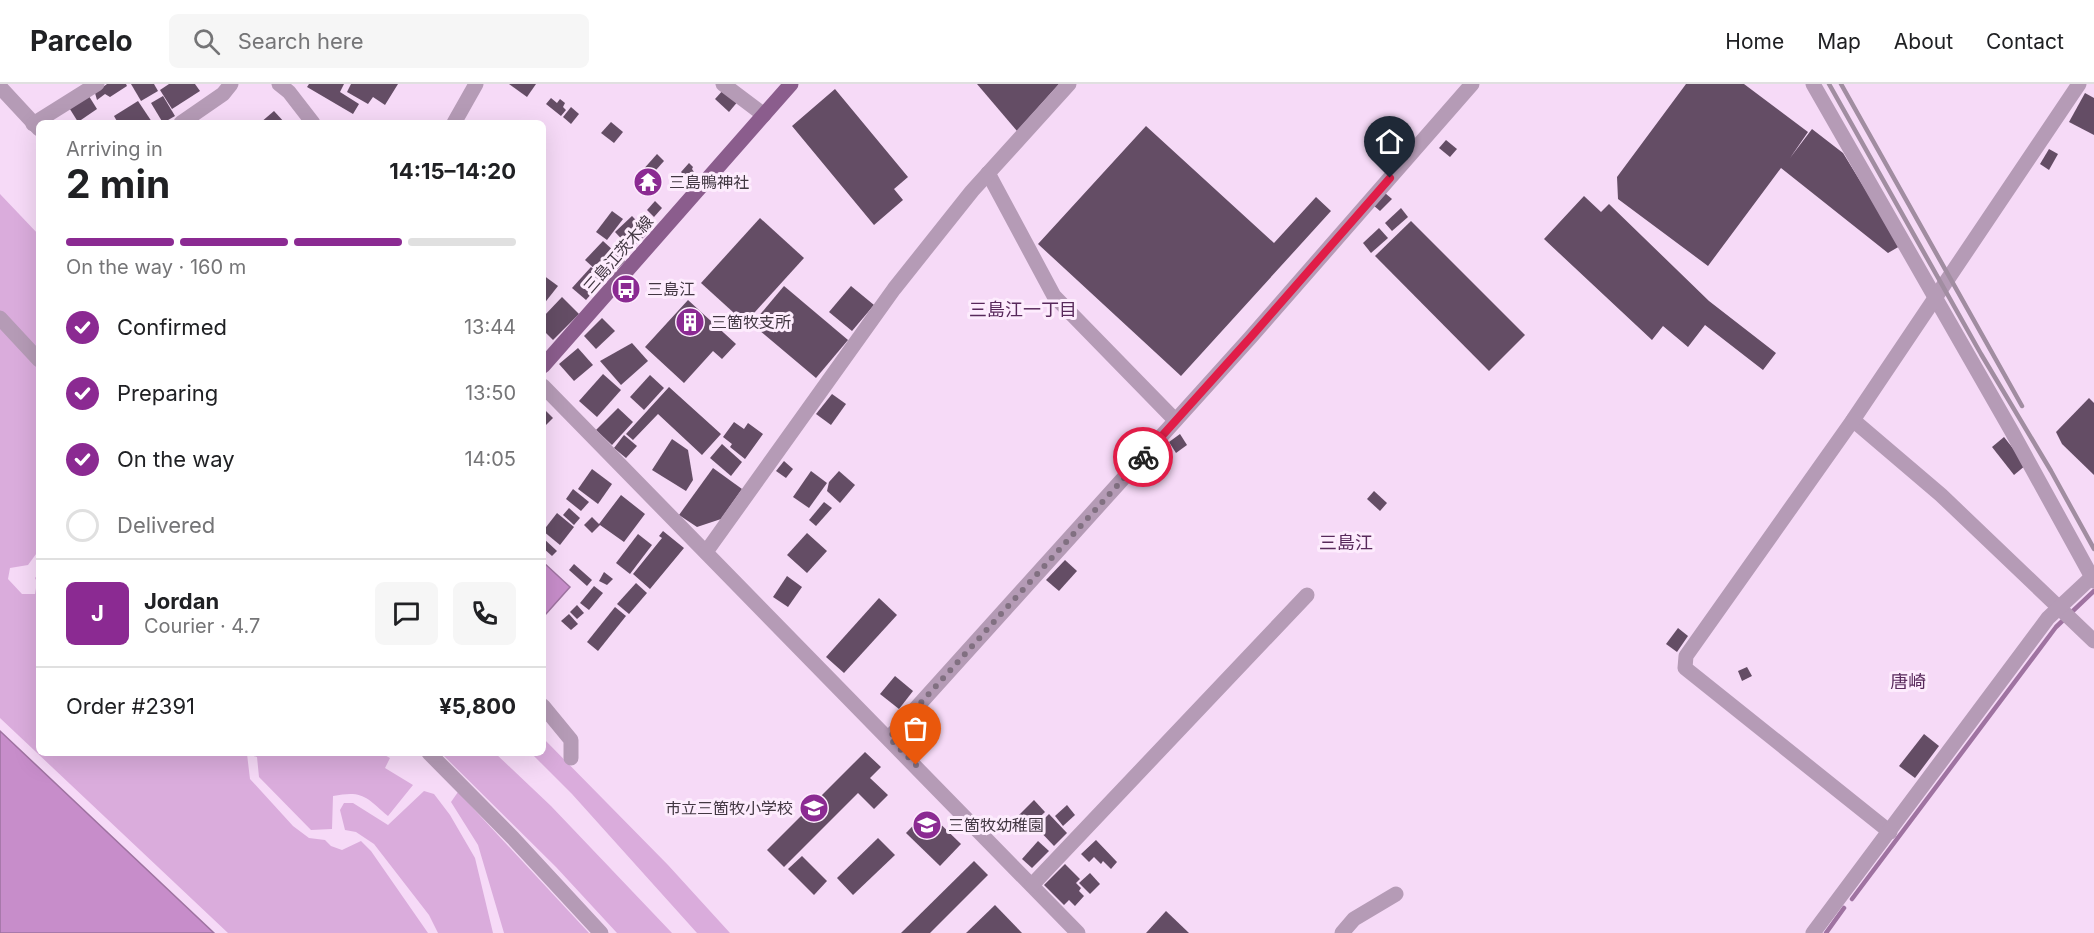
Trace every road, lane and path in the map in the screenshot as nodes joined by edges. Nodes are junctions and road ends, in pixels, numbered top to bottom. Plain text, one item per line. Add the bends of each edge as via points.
1 (97, 84) edge
2 (231, 84) edge
3 (279, 84) edge
4 (476, 84) edge
5 (723, 84) edge
6 (791, 84) edge
7 (1069, 84) edge
8 (1472, 84) edge
9 (1813, 84) edge
10 (2079, 84) edge
11 (0, 87) edge
12 (764, 115) junction
13 (205, 117) edge
14 (45, 120) edge
15 (311, 120) edge
16 (456, 120) edge
17 (36, 126) edge
18 (988, 173) junction
19 (1935, 296) junction
20 (0, 318) edge
21 (36, 357) edge
22 (546, 363) edge
23 (546, 389) edge
24 (1175, 420) junction
25 (1853, 420) junction
26 (706, 552) junction
27 (2093, 578) edge
28 (1307, 595) dead end
29 (2060, 608) junction
30 (2094, 641) edge
31 (546, 710) edge
32 (889, 738) junction
33 (432, 756) edge
34 (571, 758) dead end
35 (1890, 832) junction
36 (1032, 885) junction
37 (1396, 894) dead end
38 (601, 933) edge
39 (1077, 933) edge
40 (1342, 933) edge
41 (1813, 933) edge

1 - 14 street
2 - 13 street
3 - 15 street
4 - 16 street
5 - 12 street
6 - 12 main road, 三島江茨木線
7 - 18 street
8 - 24 street
9 - 19 street
10 - 19 street
11 - 17 street
12 - 22 main road, 三島江茨木線
18 - 24 street via 1054,296
18 - 26 street via 894,289
19 - 25 street
19 - 27 street
20 - 21 street
23 - 26 street
24 - 32 street
25 - 29 street via 1941,495
25 - 35 street via 1686,656 1685,669
26 - 32 street
27 - 29 street
28 - 36 street
29 - 30 street
29 - 35 street via 2048,618
31 - 34 street via 571,740
32 - 36 street
33 - 38 street
35 - 41 street
36 - 39 street
37 - 40 street via 1354,919

